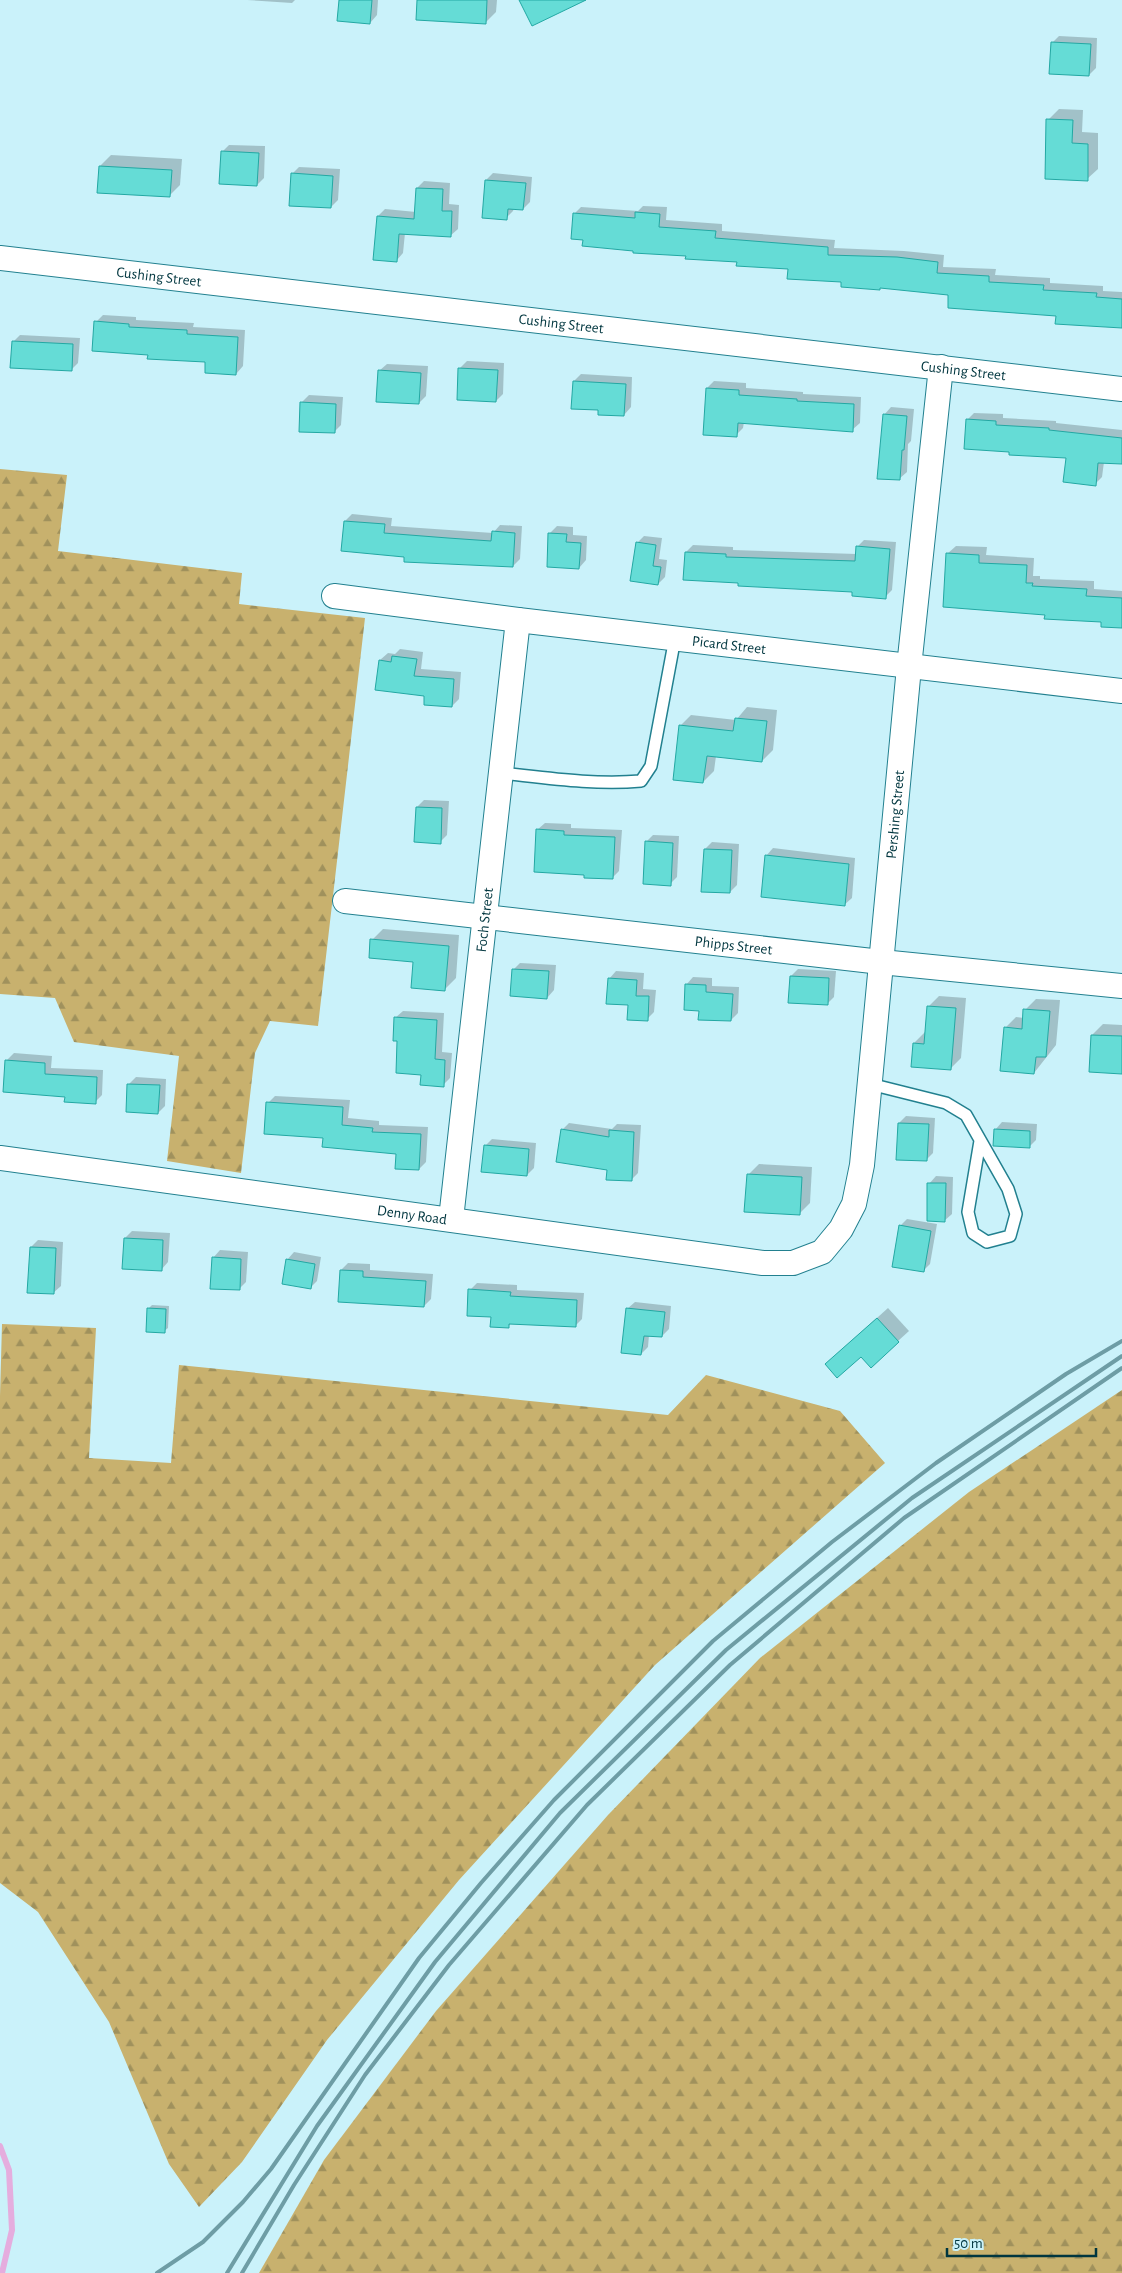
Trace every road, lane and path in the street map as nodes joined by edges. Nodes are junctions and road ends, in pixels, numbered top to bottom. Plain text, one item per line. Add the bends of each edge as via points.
1 (0, 258) edge
2 (941, 367) junction
3 (1122, 389) edge
4 (334, 596) dead end
5 (518, 620) junction
6 (675, 638) junction
7 (909, 667) junction
8 (1122, 691) edge
9 (501, 773) junction
10 (345, 901) dead end
11 (486, 917) junction
12 (881, 962) junction
13 (1122, 986) edge
14 (870, 1084) junction
15 (980, 1141) junction
16 (0, 1158) edge
17 (451, 1219) junction
18 (822, 1252) joint

1 - 2 street, Cushing Street
2 - 3 street, Cushing Street
2 - 7 street, Pershing Street
4 - 5 street, Picard Street
5 - 6 street, Picard Street
5 - 9 street, Foch Street
6 - 7 street, Picard Street
6 - 9 lane via 651,766 641,781 611,784
7 - 8 street, Picard Street
7 - 12 street, Pershing Street
9 - 11 street, Foch Street
10 - 11 street, Phipps Street
11 - 12 street, Phipps Street
11 - 17 street, Foch Street
12 - 13 street, Phipps Street
12 - 14 street, Pershing Street
14 - 15 lane via 946,1104 966,1115
14 - 18 street, Pershing Street via 862,1164 854,1204 841,1229
15 - 15 lane via 1008,1189 1016,1214 1010,1236 987,1242 973,1233 968,1212
16 - 17 street, Denny Road
17 - 18 street, Denny Road via 763,1264 793,1263

